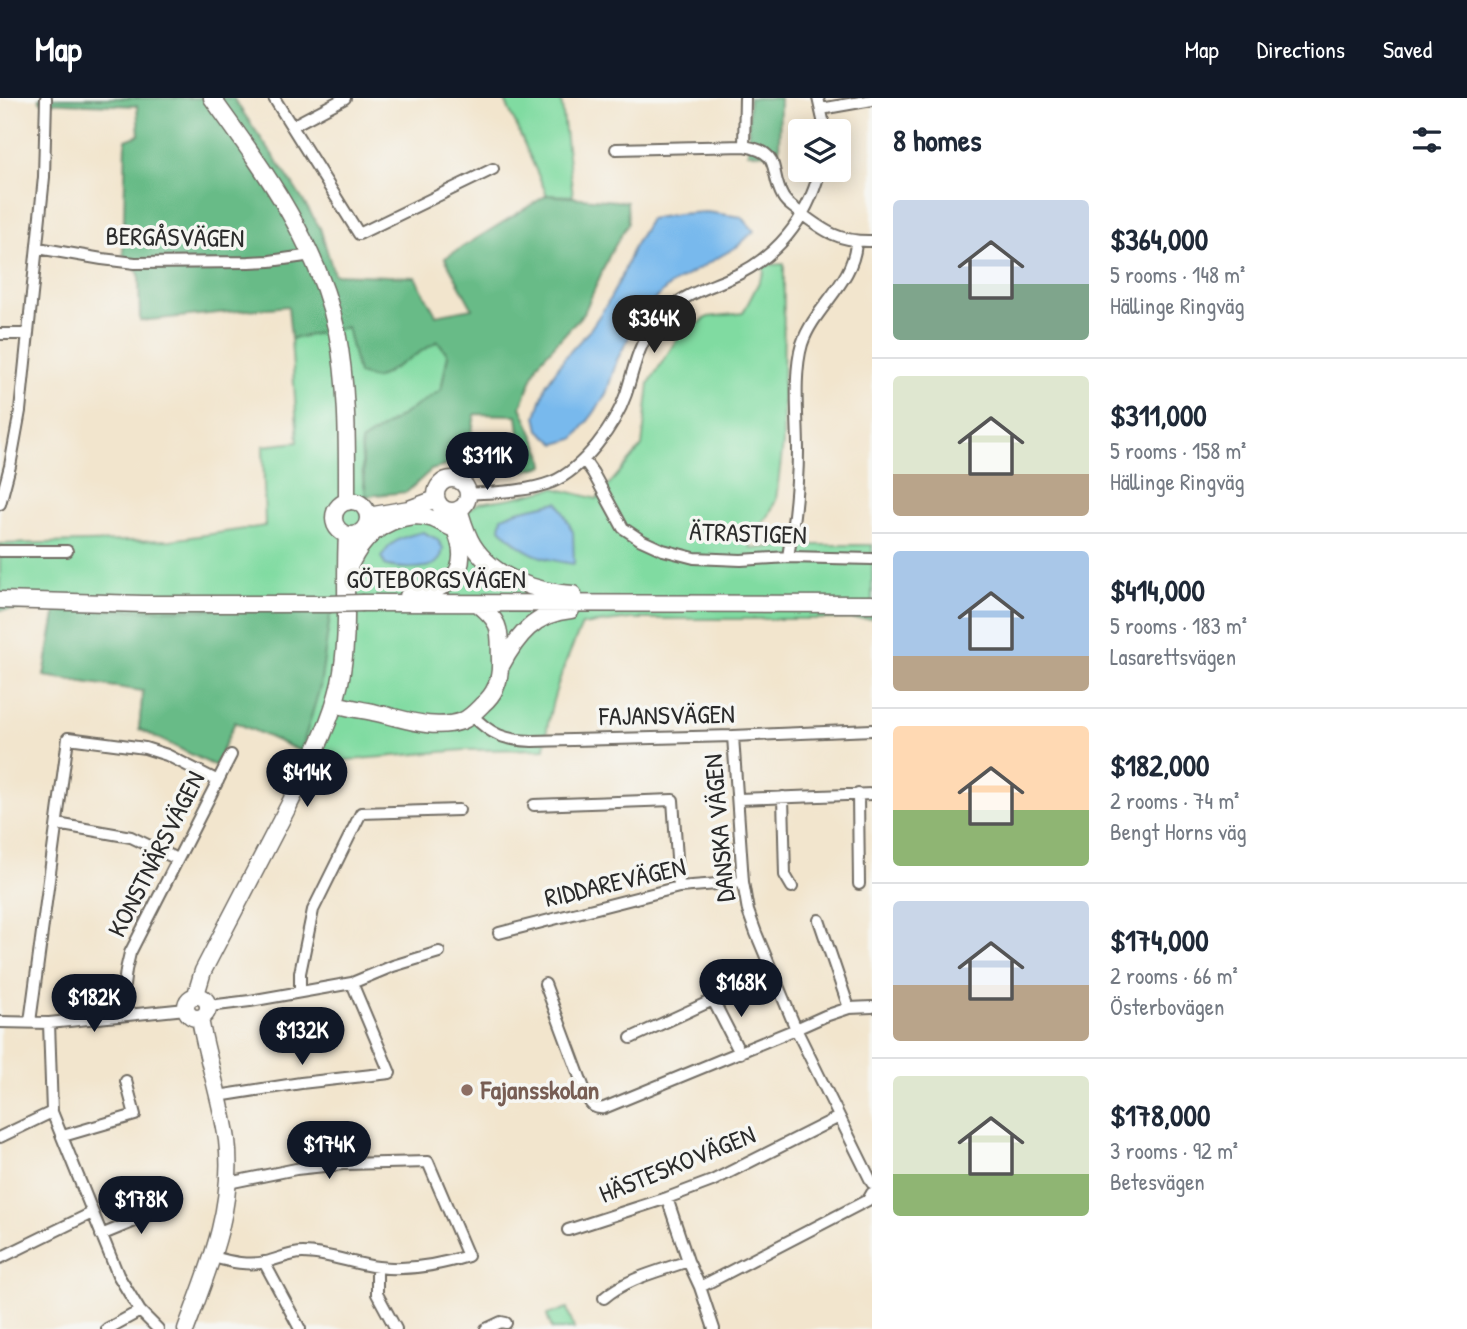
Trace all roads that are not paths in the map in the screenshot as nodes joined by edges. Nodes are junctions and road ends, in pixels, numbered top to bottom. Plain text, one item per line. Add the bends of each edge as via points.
1 (46, 98) edge
2 (212, 98) edge
3 (274, 98) edge
4 (345, 98) edge
5 (745, 98) edge
6 (872, 100) edge
7 (820, 103) edge
8 (292, 126) junction
9 (744, 146) junction
10 (617, 149) dead end
11 (493, 169) dead end
12 (816, 182) edge
13 (803, 215) junction
14 (856, 241) junction
15 (872, 241) edge
16 (38, 248) junction
17 (312, 255) junction
18 (0, 334) edge
19 (27, 334) junction
20 (584, 460) junction
21 (468, 494) junction
22 (347, 502) junction
23 (0, 504) edge
24 (447, 506) junction
25 (368, 516) junction
26 (455, 528) junction
27 (347, 535) junction
28 (0, 551) edge
29 (67, 551) dead end
30 (788, 557) junction
31 (872, 559) edge
32 (346, 571) junction
33 (0, 600) edge
34 (363, 600) junction
35 (650, 603) junction
36 (701, 603) junction
37 (478, 604) junction
38 (872, 604) edge
39 (501, 666) junction
40 (335, 704) junction
41 (472, 715) junction
42 (872, 730) edge
43 (733, 736) junction
44 (231, 755) dead end
45 (218, 781) junction
46 (858, 794) junction
47 (872, 794) edge
48 (783, 797) junction
49 (739, 799) junction
50 (534, 805) dead end
51 (459, 810) dead end
52 (57, 824) junction
53 (177, 859) junction
54 (743, 882) junction
55 (859, 884) dead end
56 (679, 887) junction
57 (792, 887) dead end
58 (819, 920) dead end
59 (499, 933) dead end
60 (439, 952) dead end
61 (352, 983) junction
62 (545, 984) dead end
63 (300, 992) junction
64 (872, 1006) edge
65 (202, 1007) junction
66 (849, 1008) junction
67 (186, 1009) joint
68 (120, 1016) junction
69 (0, 1022) edge
70 (30, 1022) junction
71 (48, 1023) junction
72 (796, 1029) junction
73 (631, 1038) dead end
74 (740, 1053) junction
75 (126, 1081) dead end
76 (218, 1096) junction
77 (52, 1112) junction
78 (839, 1117) junction
79 (63, 1136) junction
80 (0, 1137) edge
81 (228, 1183) junction
82 (872, 1183) edge
83 (872, 1193) edge
84 (667, 1198) junction
85 (169, 1207) dead end
86 (92, 1213) junction
87 (568, 1230) dead end
88 (101, 1235) junction
89 (213, 1257) junction
90 (0, 1258) edge
91 (688, 1261) junction
92 (264, 1262) junction
93 (377, 1267) junction
94 (699, 1287) junction
95 (604, 1298) dead end
96 (140, 1311) junction
97 (506, 1323) dead end
98 (107, 1329) edge
99 (159, 1329) edge
100 (186, 1329) edge
101 (300, 1329) edge
102 (396, 1329) edge
103 (486, 1329) edge
104 (714, 1329) edge

1 - 16 street
2 - 17 main road via 277,191
3 - 8 street
4 - 8 street
5 - 9 street
6 - 7 street
8 - 11 street via 359,234
9 - 10 street
9 - 13 street via 766,153 784,200
12 - 13 street
13 - 14 street via 834,236
13 - 20 street via 768,257 703,288 664,314 640,347 614,420
14 - 15 street
14 - 30 street via 853,261 806,333 800,351 798,474
16 - 17 street, BERGÅSVÄGEN via 135,263 249,262
16 - 19 street
17 - 22 main road via 342,366
18 - 19 street
19 - 23 street via 20,411
20 - 21 street via 555,481
20 - 30 street, ÄTRASTIGEN via 623,528 641,540 694,558
21 - 24 main road via 466,503
21 - 24 main road via 463,483 446,480 436,493
22 - 25 main road via 361,505
22 - 27 main road via 334,517 338,530
24 - 25 main road
24 - 26 main road
24 - 35 main road via 477,550 512,579 558,593 634,594
25 - 27 main road via 361,532
26 - 32 main road via 429,517 398,519 362,544
26 - 34 main road via 462,557 458,571 445,585 433,592
27 - 32 main road
28 - 29 street
30 - 31 street, ÄTRASTIGEN
32 - 40 main road via 344,648
33 - 34 main road, GÖTEBORGSVÄGEN, bridge via 299,604
34 - 37 main road, GÖTEBORGSVÄGEN
35 - 36 main road, GÖTEBORGSVÄGEN
35 - 37 main road, GÖTEBORGSVÄGEN
36 - 38 main road, GÖTEBORGSVÄGEN
36 - 39 main road via 692,610 587,609 542,616 510,649
37 - 39 main road via 498,625
39 - 41 main road via 492,694
40 - 41 main road via 431,725
40 - 65 main road via 302,779 203,971 197,991
41 - 43 street, FAJANSVÄGEN via 496,735 519,740
42 - 43 street, FAJANSVÄGEN
43 - 49 street, DANSKA VÄGEN
44 - 45 street, KONSTNÄRSVÄGEN
45 - 52 street via 145,748 68,738
45 - 53 street, KONSTNÄRSVÄGEN
46 - 47 street
46 - 48 street
46 - 55 street
48 - 49 street
48 - 57 street via 785,875
49 - 54 street, DANSKA VÄGEN
50 - 56 street via 673,800
51 - 63 street via 361,813 313,910
52 - 53 street via 131,837
52 - 70 street
53 - 68 street, KONSTNÄRSVÄGEN via 130,953
54 - 56 street, RIDDAREVÄGEN
54 - 72 street, DANSKA VÄGEN via 748,911
56 - 59 street, RIDDAREVÄGEN
58 - 66 street
60 - 61 street
61 - 63 street
61 - 76 street via 390,1073
62 - 74 street via 588,1099 596,1108
63 - 65 street
64 - 66 street
65 - 67 main road via 193,1018
65 - 76 main road
66 - 72 street
67 - 68 street
68 - 71 street
69 - 70 street
70 - 71 street
71 - 77 street
72 - 74 street
72 - 78 street, DANSKA VÄGEN
73 - 74 street via 713,1000
75 - 79 street via 135,1115
76 - 81 main road via 227,1142
77 - 79 street
77 - 80 street
78 - 82 street, DANSKA VÄGEN
78 - 84 street, HÄSTESKOVÄGEN via 712,1181
79 - 86 street
81 - 89 main road
81 - 93 street via 343,1164 428,1162 468,1256 439,1265
83 - 94 street
84 - 87 street, HÄSTESKOVÄGEN
84 - 91 street
85 - 88 street
86 - 88 street
86 - 90 street
88 - 96 street
89 - 92 street via 235,1263
89 - 100 main road
91 - 94 street
91 - 95 street via 625,1284
92 - 93 street via 305,1253
92 - 101 street
93 - 102 street via 377,1294
94 - 104 street
96 - 98 street
96 - 99 street
97 - 103 street

